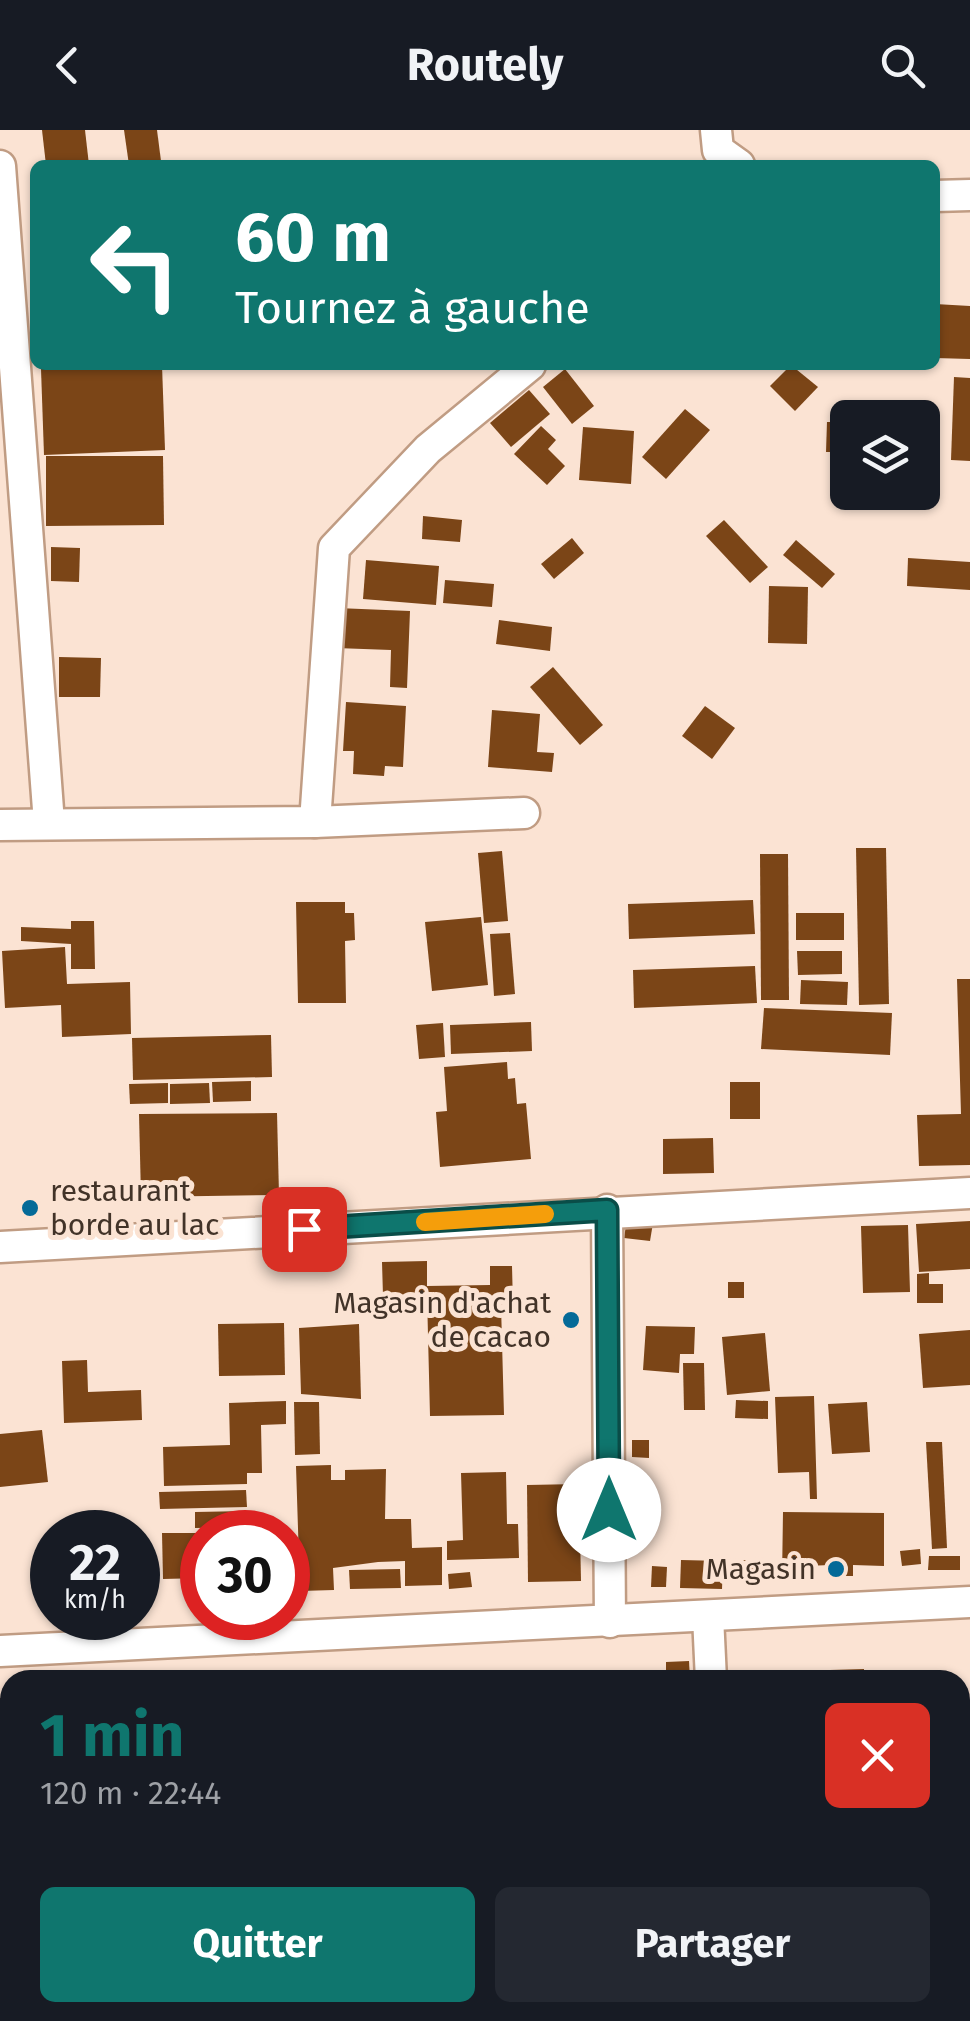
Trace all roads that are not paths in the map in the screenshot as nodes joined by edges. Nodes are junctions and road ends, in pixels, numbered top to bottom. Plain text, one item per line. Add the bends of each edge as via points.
1 (716, 130) edge
2 (732, 160) edge
3 (0, 166) edge
4 (940, 196) edge
5 (970, 196) edge
6 (524, 370) edge
7 (524, 813) dead end
8 (315, 822) junction
9 (48, 823) junction
10 (0, 825) edge
11 (970, 1193) edge
12 (607, 1210) junction
13 (0, 1247) edge
14 (970, 1602) edge
15 (708, 1616) junction
16 (610, 1622) junction
17 (0, 1651) edge
18 (711, 1670) edge

1 - 2 street via 718,150
3 - 9 street
4 - 5 street
6 - 8 street via 428,449 334,548
7 - 8 street
8 - 9 street
9 - 10 street
11 - 12 street
12 - 13 street
12 - 16 street
14 - 15 street
15 - 16 street
15 - 18 street
16 - 17 street

